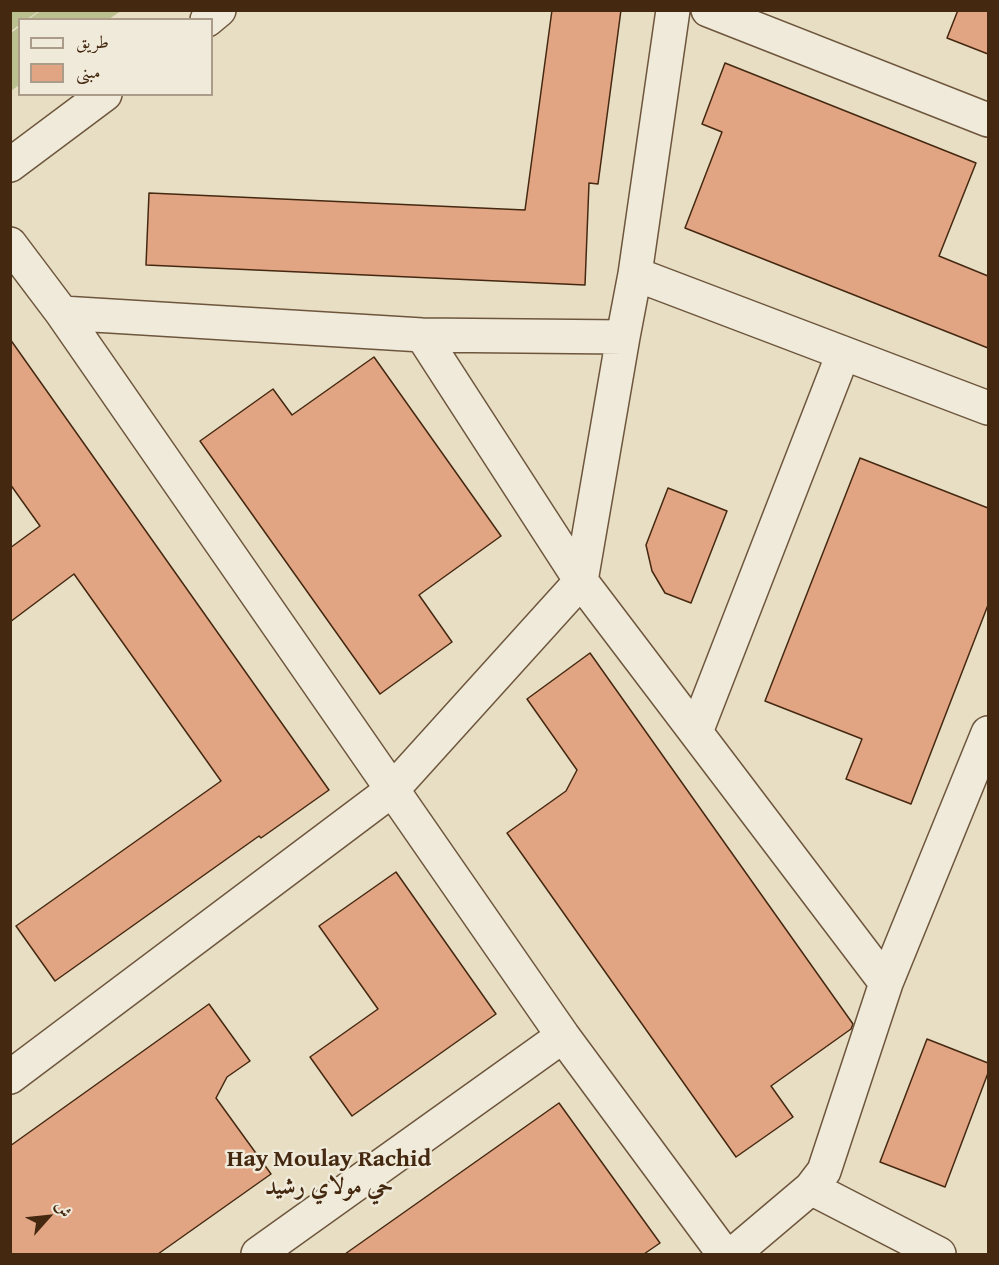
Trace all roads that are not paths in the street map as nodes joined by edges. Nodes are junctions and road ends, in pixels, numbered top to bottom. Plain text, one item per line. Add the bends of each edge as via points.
1 (673, 10) edge
2 (708, 10) edge
3 (102, 96) edge
4 (988, 120) edge
5 (10, 165) edge
6 (10, 244) edge
7 (635, 274) junction
8 (62, 313) junction
9 (422, 335) junction
10 (623, 337) junction
11 (843, 354) junction
12 (988, 408) edge
13 (581, 581) junction
14 (696, 732) junction
15 (988, 733) edge
16 (392, 790) junction
17 (886, 983) junction
18 (563, 1036) junction
19 (10, 1077) edge
20 (811, 1188) junction
21 (258, 1254) edge
22 (724, 1254) edge
23 (733, 1254) edge
24 (939, 1254) edge

1 - 7 street
2 - 4 street
3 - 5 street
6 - 8 street
7 - 10 street
7 - 11 street
8 - 9 street
8 - 16 street
9 - 10 street
9 - 13 street
10 - 13 street
11 - 12 street
11 - 14 street
13 - 14 street
13 - 16 street
14 - 17 street
15 - 17 street
16 - 18 street
16 - 19 street
17 - 20 street via 824,1171
18 - 21 street
18 - 22 street
20 - 23 street
20 - 24 street

